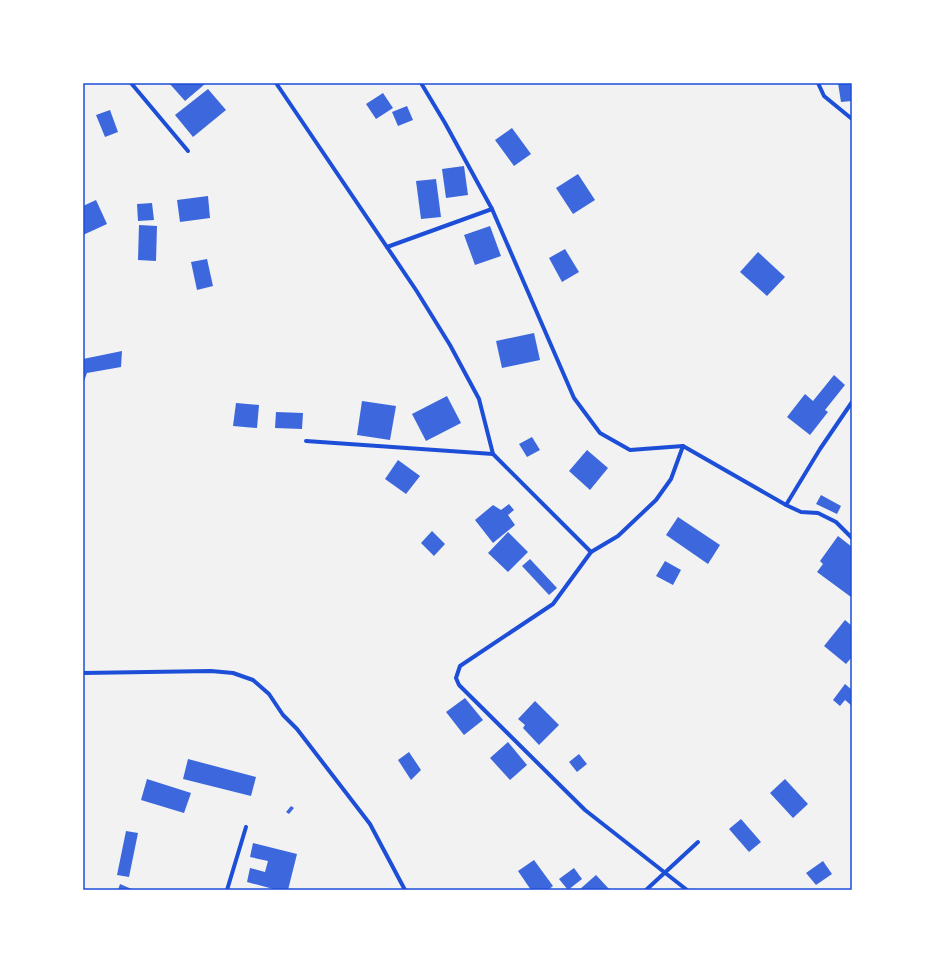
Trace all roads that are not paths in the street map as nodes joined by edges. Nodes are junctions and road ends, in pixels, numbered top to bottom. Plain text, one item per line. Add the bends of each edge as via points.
1 (131, 83) edge
2 (276, 83) edge
3 (421, 83) edge
4 (818, 83) edge
5 (852, 119) edge
6 (188, 151) dead end
7 (492, 209) junction
8 (387, 247) junction
9 (852, 402) edge
10 (306, 441) dead end
11 (683, 446) junction
12 (493, 454) junction
13 (786, 505) junction
14 (852, 538) edge
15 (592, 552) junction
16 (83, 673) edge
17 (246, 828) dead end
18 (698, 842) dead end
19 (664, 872) junction
20 (227, 890) edge
21 (405, 890) edge
22 (646, 890) edge
23 (687, 890) edge

1 - 6 street
2 - 8 street
3 - 7 street
4 - 5 street via 824,96
7 - 8 street
7 - 11 street via 574,398 600,433 630,450
8 - 12 street via 450,345 478,399
9 - 13 street
10 - 12 street
11 - 13 street
11 - 15 street via 671,479 656,500 618,536
12 - 15 street
13 - 14 street via 801,512 818,512 836,522
15 - 19 street via 552,604 460,666 456,678 459,685 584,810
16 - 21 street via 210,671 233,673 253,680 269,694 283,716 297,729 370,824
17 - 20 street
18 - 19 street
19 - 22 street
19 - 23 street

